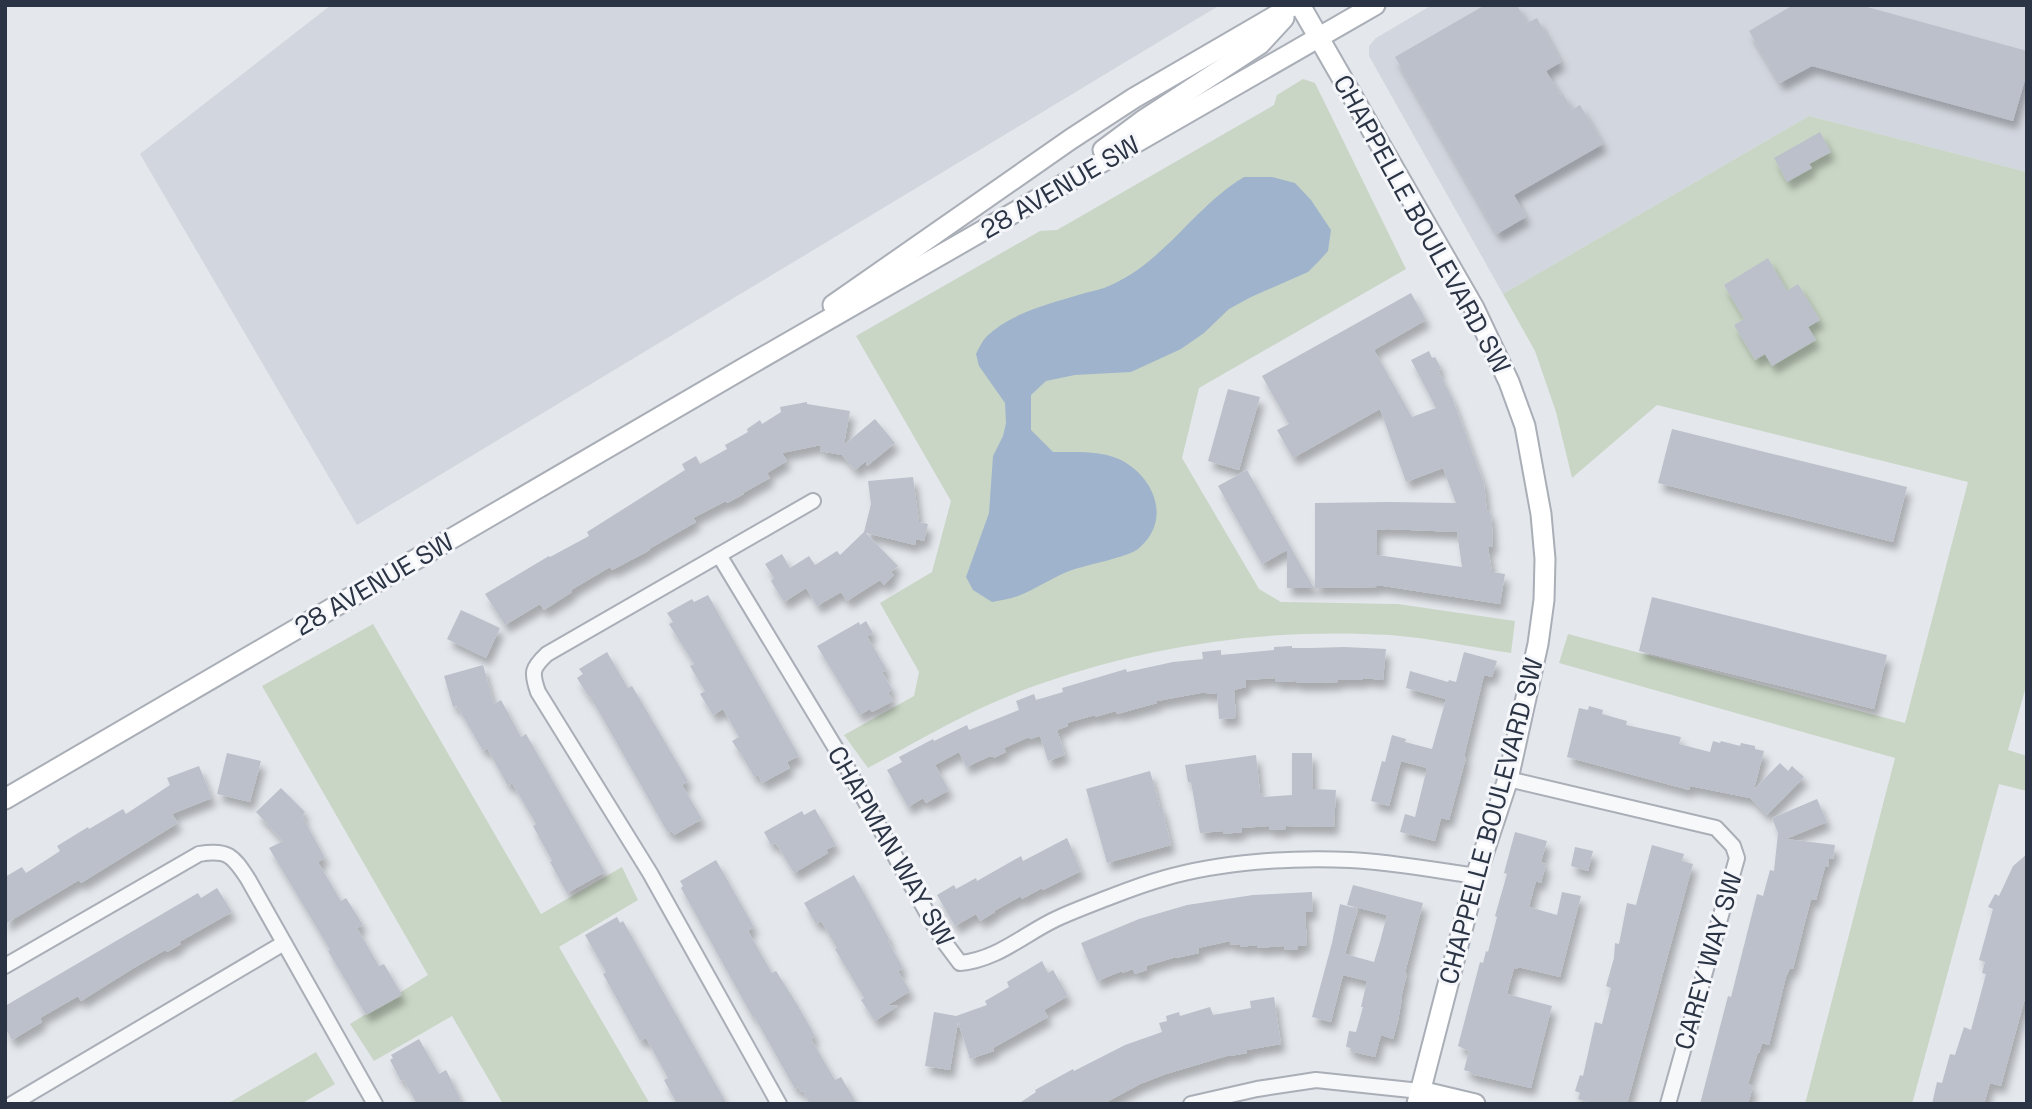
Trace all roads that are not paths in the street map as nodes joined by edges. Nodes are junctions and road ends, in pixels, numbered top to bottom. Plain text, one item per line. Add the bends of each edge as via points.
1 (1297, 5) edge
2 (1375, 5) edge
3 (1319, 38) junction
4 (1031, 203) junction
5 (744, 368) junction
6 (813, 500) dead end
7 (719, 555) junction
8 (1507, 779) junction
9 (5, 799) edge
10 (1476, 876) junction
11 (284, 943) junction
12 (5, 966) edge
13 (1419, 1097) edge
14 (12, 1104) edge
15 (374, 1104) edge
16 (779, 1104) edge
17 (1191, 1104) edge
18 (1475, 1104) edge
19 (1668, 1104) edge

1 - 3 main road, CHAPPELLE BOULEVARD SW
1 - 4 main road via 1260,44 1142,121
1 - 5 main road, 28 AVENUE SW via 1071,139
2 - 3 main road, 28 AVENUE SW
3 - 4 main road, 28 AVENUE SW
3 - 8 main road, CHAPPELLE BOULEVARD SW via 1474,308 1525,426 1542,521 1544,600
4 - 5 main road, 28 AVENUE SW
5 - 9 main road, 28 AVENUE SW
6 - 7 street
7 - 10 street, CHAPMAN WAY SW via 960,963 992,956 1056,919 1166,877 1229,866 1349,860
7 - 16 street via 547,654 535,665 533,677 650,873
8 - 10 main road, CHAPPELLE BOULEVARD SW
8 - 19 street, CAREY WAY SW via 1716,828 1733,846 1737,858
10 - 13 main road, CHAPPELLE BOULEVARD SW
11 - 12 street via 238,863 217,851 199,854
11 - 14 street
11 - 15 street
13 - 17 street via 1316,1080
13 - 18 main road

